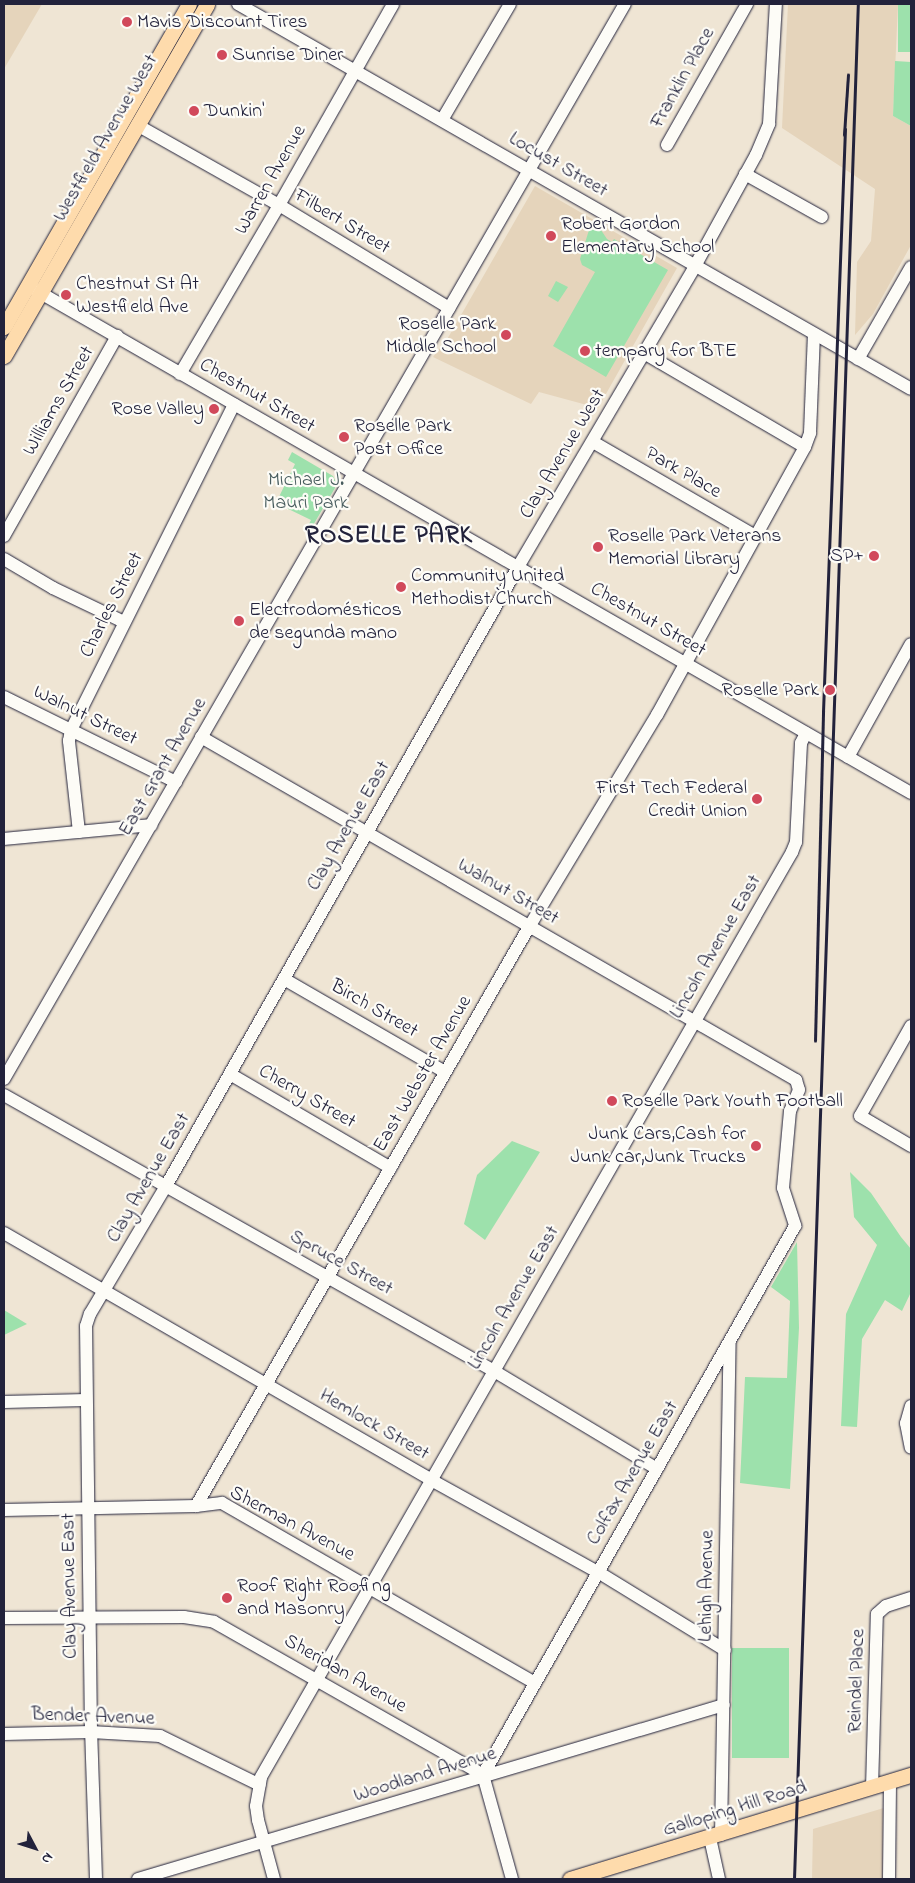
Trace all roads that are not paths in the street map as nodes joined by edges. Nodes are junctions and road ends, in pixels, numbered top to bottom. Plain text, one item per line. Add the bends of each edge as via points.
1 (189, 4) edge
2 (206, 4) edge
3 (238, 4) edge
4 (393, 4) edge
5 (510, 4) edge
6 (625, 4) edge
7 (747, 4) edge
8 (776, 4) edge
9 (355, 70) junction
10 (442, 120) junction
11 (137, 125) junction
12 (667, 145) dead end
13 (528, 170) junction
14 (745, 174) junction
15 (279, 205) junction
16 (822, 217) dead end
17 (695, 266) junction
18 (911, 268) edge
19 (34, 290) junction
20 (449, 308) junction
21 (4, 327) edge
22 (814, 334) junction
23 (117, 336) junction
24 (644, 353) junction
25 (4, 356) edge
26 (858, 359) junction
27 (180, 374) junction
28 (911, 389) edge
29 (234, 404) junction
30 (593, 442) junction
31 (805, 447) junction
32 (354, 473) junction
33 (4, 536) edge
34 (755, 536) junction
35 (4, 559) edge
36 (518, 568) junction
37 (124, 622) junction
38 (911, 644) edge
39 (685, 663) junction
40 (4, 697) edge
41 (71, 730) junction
42 (806, 733) junction
43 (201, 737) junction
44 (848, 757) junction
45 (176, 782) junction
46 (911, 793) edge
47 (151, 824) junction
48 (80, 832) junction
49 (367, 833) junction
50 (4, 838) edge
51 (530, 926) junction
52 (284, 978) junction
53 (694, 1022) junction
54 (911, 1026) edge
55 (445, 1072) junction
56 (5, 1073) edge
57 (230, 1074) junction
58 (796, 1080) joint
59 (4, 1095) edge
60 (911, 1146) edge
61 (390, 1168) junction
62 (166, 1186) junction
63 (4, 1233) edge
64 (327, 1277) junction
65 (105, 1290) junction
66 (730, 1339) junction
67 (494, 1371) junction
68 (266, 1384) junction
69 (86, 1400) junction
70 (4, 1402) edge
71 (909, 1411) edge
72 (911, 1448) edge
73 (657, 1468) junction
74 (431, 1480) junction
75 (196, 1506) junction
76 (88, 1508) junction
77 (4, 1510) edge
78 (598, 1572) junction
79 (370, 1586) junction
80 (911, 1598) edge
81 (90, 1617) junction
82 (4, 1618) edge
83 (725, 1650) junction
84 (316, 1679) junction
85 (535, 1683) junction
86 (724, 1705) junction
87 (92, 1732) junction
88 (4, 1734) edge
89 (911, 1775) edge
90 (484, 1776) junction
91 (890, 1782) junction
92 (260, 1785) junction
93 (872, 1788) junction
94 (715, 1836) junction
95 (264, 1843) junction
96 (96, 1879) edge
97 (138, 1879) edge
98 (274, 1879) edge
99 (512, 1879) edge
100 (570, 1879) edge
101 (718, 1879) edge
102 (889, 1879) edge

1 - 19 main road, Westfield Avenue West
2 - 11 main road, Westfield Avenue West
3 - 9 street, Locust Street
4 - 9 street, Warren Avenue
5 - 10 street
6 - 13 street, East Grant Avenue
7 - 12 street, Franklin Place
8 - 14 street, Clay Avenue West via 769,124
9 - 10 street, Locust Street
9 - 15 street, Warren Avenue
10 - 13 street, Locust Street
11 - 15 street, Filbert Street
11 - 19 main road, Westfield Avenue West
13 - 17 street, Locust Street
13 - 20 street, East Grant Avenue
14 - 16 street
14 - 17 street, Clay Avenue West
15 - 20 street, Filbert Street
15 - 27 street, Warren Avenue
17 - 22 street, Locust Street
17 - 24 street, Clay Avenue West
18 - 26 street
19 - 21 main road
19 - 23 street, Chestnut Street
19 - 25 main road
20 - 32 street, East Grant Avenue
22 - 26 street, Locust Street
22 - 31 street, East Webster Avenue via 810,433
23 - 27 street, Chestnut Street
23 - 33 street, Williams Street
24 - 30 street, Clay Avenue West
24 - 31 street
26 - 28 street, Locust Street
27 - 29 street, Chestnut Street
29 - 32 street, Chestnut Street
29 - 37 street, Charles Street
30 - 34 street, Park Place
30 - 36 street, Clay Avenue West
31 - 34 street, East Webster Avenue
32 - 36 street, Chestnut Street
32 - 43 street, East Grant Avenue
34 - 39 street, East Webster Avenue
35 - 37 street via 53,588
36 - 39 street, Chestnut Street
36 - 49 street, Clay Avenue East
37 - 41 street, Charles Street
38 - 44 street
39 - 42 street, Chestnut Street
39 - 51 street, East Webster Avenue
40 - 41 street, Walnut Street
41 - 45 street, Walnut Street
41 - 48 street, Charles Street via 69,741
42 - 44 street, Chestnut Street
42 - 53 street, Lincoln Avenue East via 801,743 796,842
43 - 45 street, East Grant Avenue
43 - 49 street, Walnut Street
44 - 46 street, Chestnut Street
45 - 47 street, East Grant Avenue
47 - 48 street
47 - 56 street, East Grant Avenue
48 - 50 street
49 - 51 street, Walnut Street
49 - 52 street, Clay Avenue East
51 - 53 street, Walnut Street
51 - 55 street, East Webster Avenue
52 - 55 street, Birch Street
52 - 57 street, Clay Avenue East
53 - 58 street, Walnut Street
53 - 67 street, Lincoln Avenue East
54 - 60 street via 860,1116
55 - 61 street, East Webster Avenue
57 - 61 street, Cherry Street
57 - 62 street, Clay Avenue East
58 - 66 street, Colfax Avenue East via 799,1090 790,1111 783,1188 795,1226
59 - 62 street, Spruce Street
61 - 64 street, East Webster Avenue
62 - 64 street, Spruce Street
62 - 65 street, Clay Avenue East
63 - 65 street, Hemlock Street
64 - 67 street, Spruce Street
64 - 68 street, East Webster Avenue
65 - 68 street, Hemlock Street
65 - 69 street, Clay Avenue East via 86,1326
66 - 73 street, Colfax Avenue East
66 - 83 street, Lehigh Avenue
67 - 73 street, Spruce Street
67 - 74 street, Lincoln Avenue East
68 - 74 street, Hemlock Street
68 - 75 street, East Webster Avenue
69 - 70 street
69 - 76 street, Clay Avenue East
71 - 72 street via 907,1432
73 - 78 street, Colfax Avenue East
74 - 78 street, Hemlock Street
74 - 79 street, Lincoln Avenue East
75 - 76 street, Sherman Avenue
75 - 79 street, Sherman Avenue via 222,1503
76 - 77 street, Sherman Avenue
76 - 81 street, Clay Avenue East
78 - 83 street, Hemlock Street
78 - 85 street, Colfax Avenue East
79 - 84 street, Lincoln Avenue East
79 - 85 street, Sherman Avenue
80 - 93 street, Reindel Place via 886,1606 877,1614
81 - 82 street, Sheridan Avenue
81 - 84 street, Sheridan Avenue via 184,1617 214,1622
81 - 87 street, Clay Avenue East
83 - 86 street, Lehigh Avenue
84 - 90 street, Sheridan Avenue
84 - 92 street, Lincoln Avenue East via 261,1777
85 - 90 street, Colfax Avenue East
86 - 90 street, Woodland Avenue
86 - 94 street, Lehigh Avenue
87 - 88 street, Bender Avenue
87 - 92 street, Bender Avenue via 160,1736
87 - 96 street, Clay Avenue East
89 - 91 main road, Galloping Hill Road
90 - 95 street, Woodland Avenue
90 - 99 street
91 - 93 main road, Galloping Hill Road
91 - 102 street
92 - 95 street, Lincoln Avenue East via 256,1806
93 - 94 main road, Galloping Hill Road
94 - 100 main road, Galloping Hill Road
94 - 101 street, Lehigh Avenue
95 - 97 street, Woodland Avenue
95 - 98 street, Lincoln Avenue East

